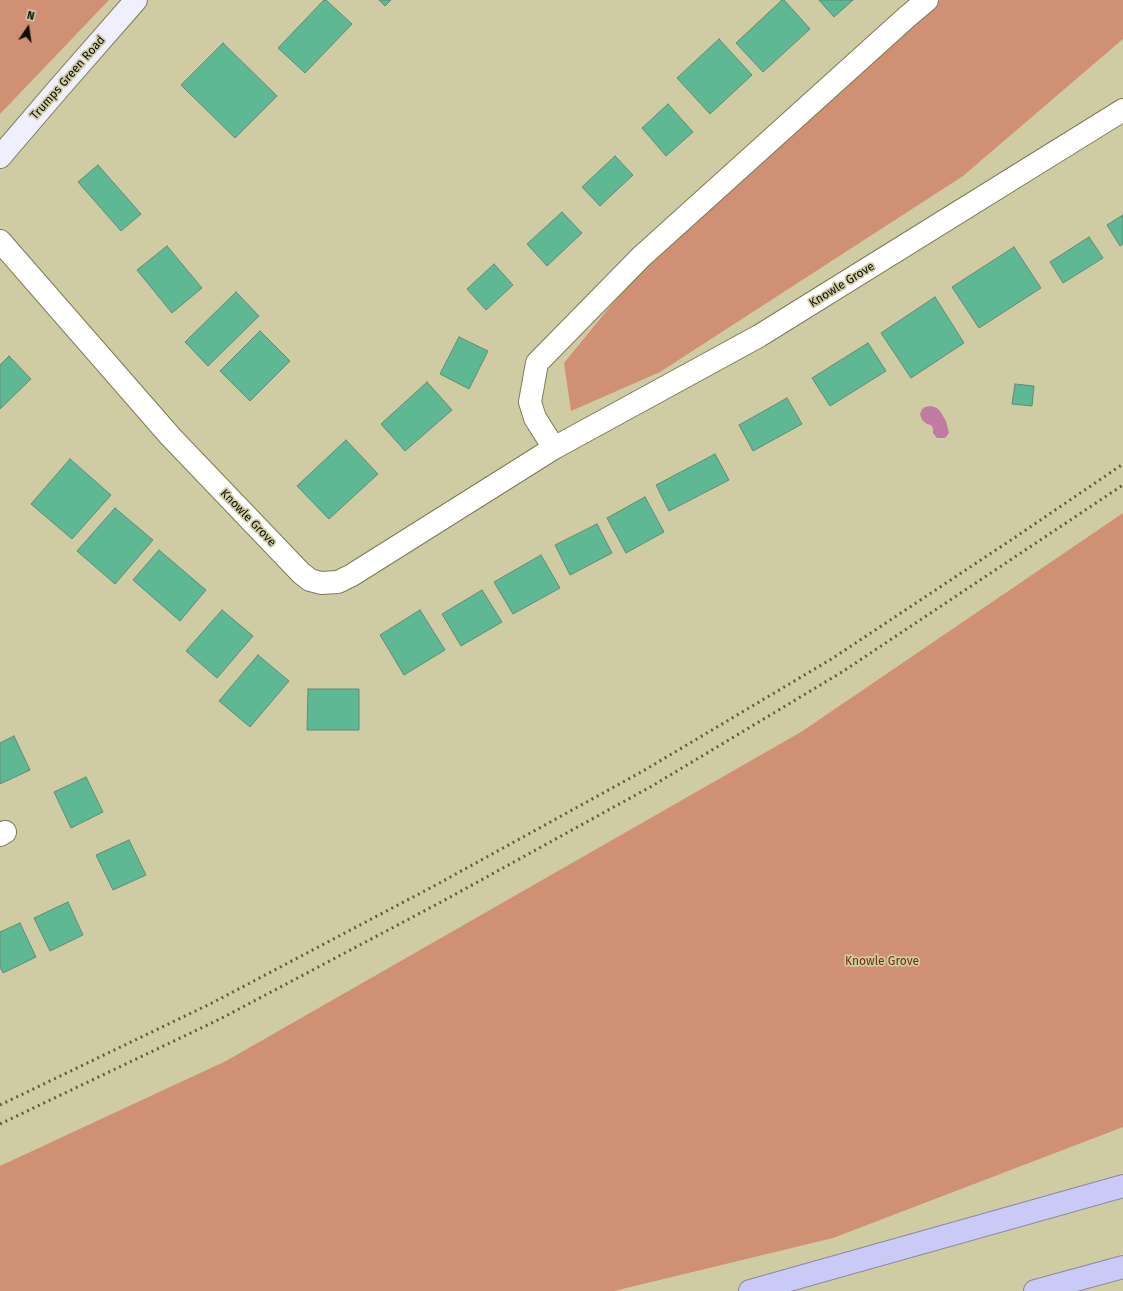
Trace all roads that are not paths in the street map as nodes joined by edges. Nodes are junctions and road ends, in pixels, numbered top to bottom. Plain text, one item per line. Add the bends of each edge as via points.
1 (136, 0) edge
2 (927, 0) edge
3 (1123, 110) edge
4 (4, 147) edge
5 (0, 241) edge
6 (554, 448) junction
7 (1123, 1186) edge
8 (1123, 1267) edge
9 (750, 1291) edge
10 (1035, 1291) edge

1 - 4 street, Trumps Green Road
2 - 6 street via 641,257 537,363 530,402 535,418
3 - 6 street, Knowle Grove via 758,336
5 - 6 street, Knowle Grove via 170,436 310,580 321,583 338,582 352,575
7 - 9 highway
8 - 10 highway

